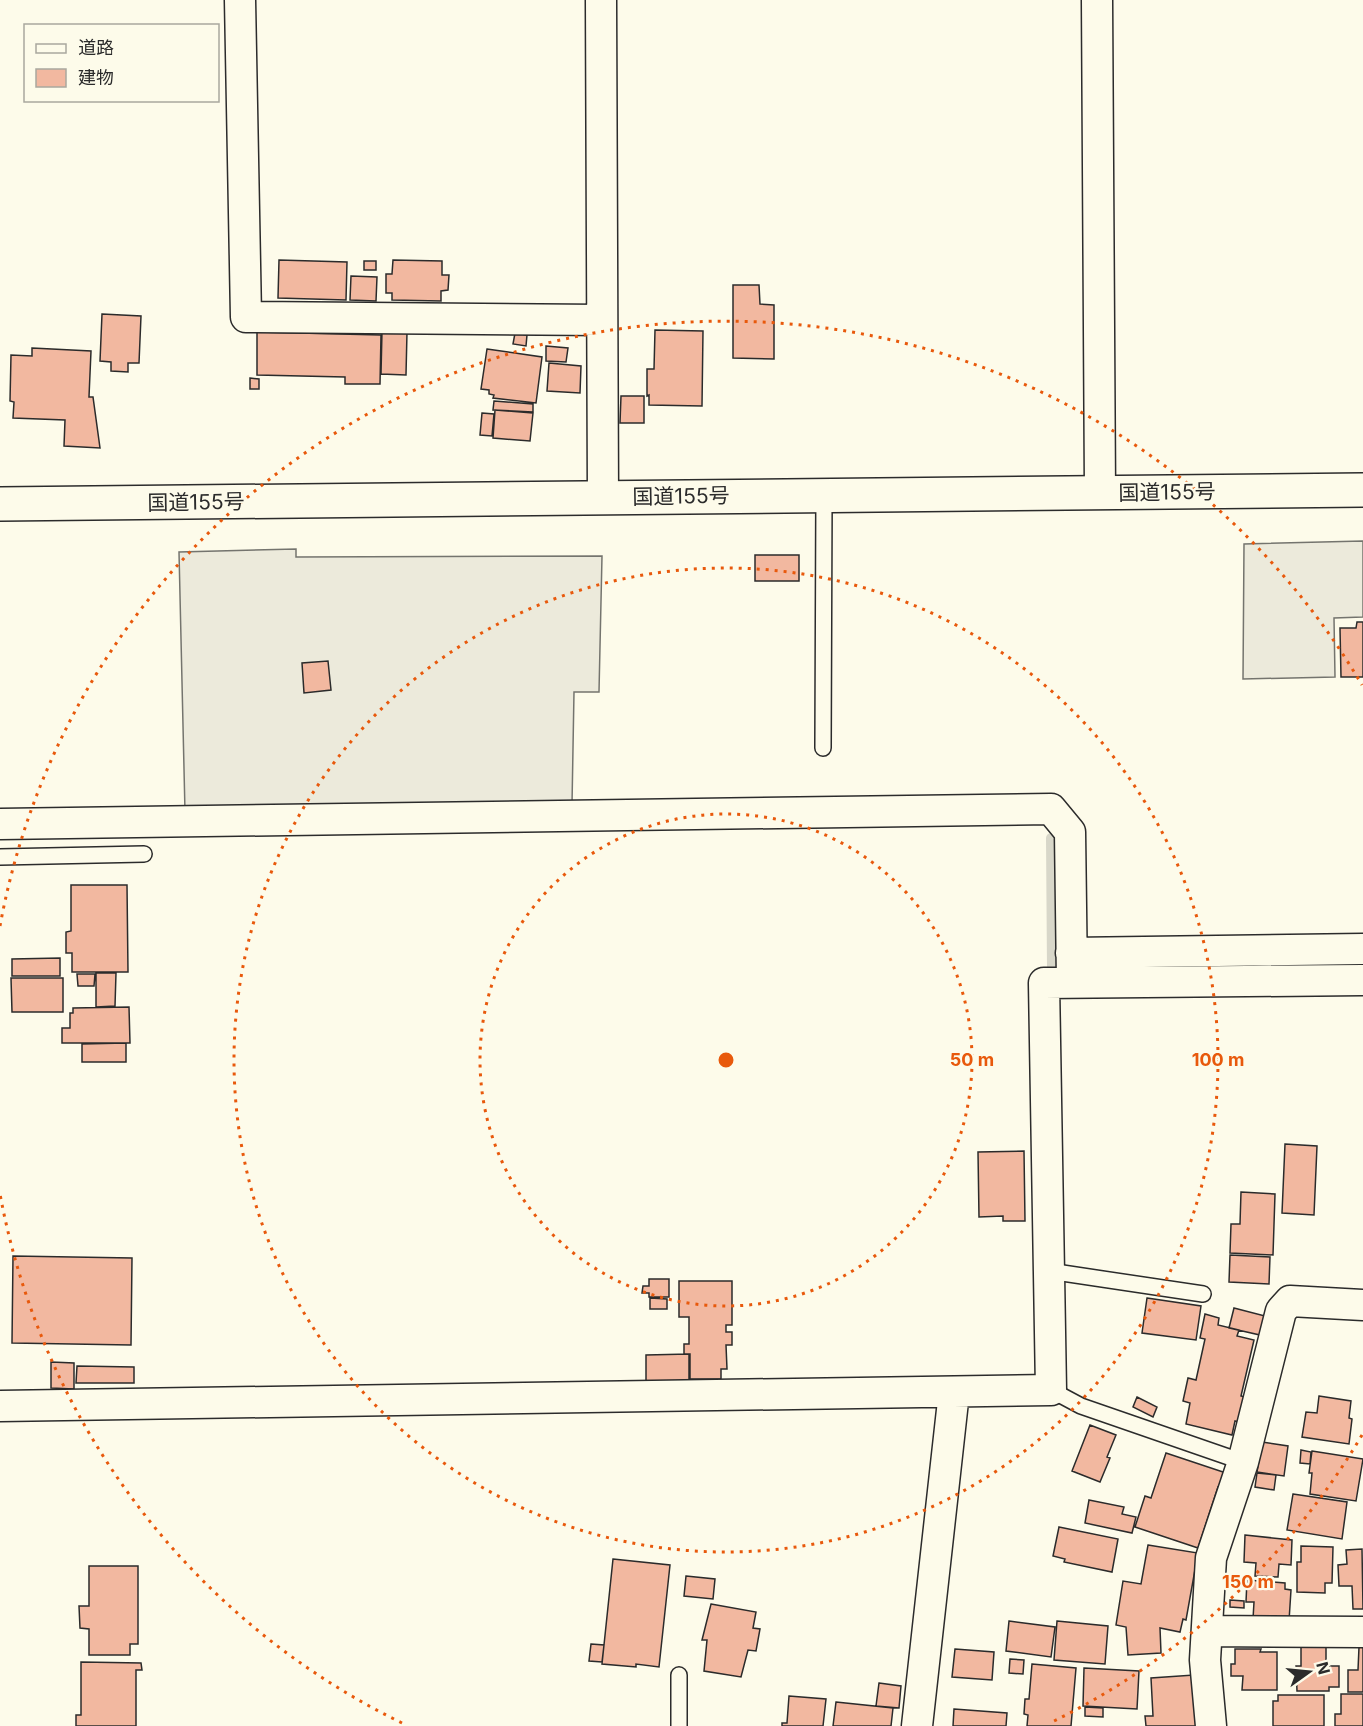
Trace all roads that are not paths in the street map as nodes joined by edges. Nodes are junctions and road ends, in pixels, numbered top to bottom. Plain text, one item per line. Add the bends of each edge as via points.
1 (240, 0) edge
2 (601, 0) edge
3 (1097, 0) edge
4 (602, 320) junction
5 (1363, 490) edge
6 (1100, 492) junction
7 (824, 495) junction
8 (603, 497) junction
9 (0, 504) edge
10 (824, 748) dead end
11 (0, 824) edge
12 (144, 854) dead end
13 (0, 856) edge
14 (1363, 949) edge
15 (1072, 968) junction
16 (1363, 980) edge
17 (1049, 1271) junction
18 (1203, 1294) dead end
19 (1363, 1305) edge
20 (1050, 1390) junction
21 (954, 1392) junction
22 (0, 1406) edge
23 (1243, 1462) junction
24 (1207, 1631) junction
25 (1363, 1632) edge
26 (680, 1675) dead end
27 (679, 1726) edge
28 (917, 1726) edge
29 (1211, 1726) edge

1 - 4 street via 246,317
2 - 4 street
3 - 6 street
4 - 8 street
5 - 6 highway, 国道155号
6 - 7 highway, 国道155号
7 - 8 highway, 国道155号
7 - 10 lane
8 - 9 highway, 国道155号
11 - 15 street via 1051,809 1070,832
12 - 13 lane
14 - 15 street
15 - 16 street
15 - 17 street via 1044,983
17 - 18 lane
17 - 20 street
19 - 23 street via 1290,1301 1281,1311
20 - 21 street
20 - 23 lane via 1081,1406
21 - 22 street
21 - 28 street
23 - 24 street via 1211,1558
24 - 25 street
24 - 29 street
26 - 27 lane

